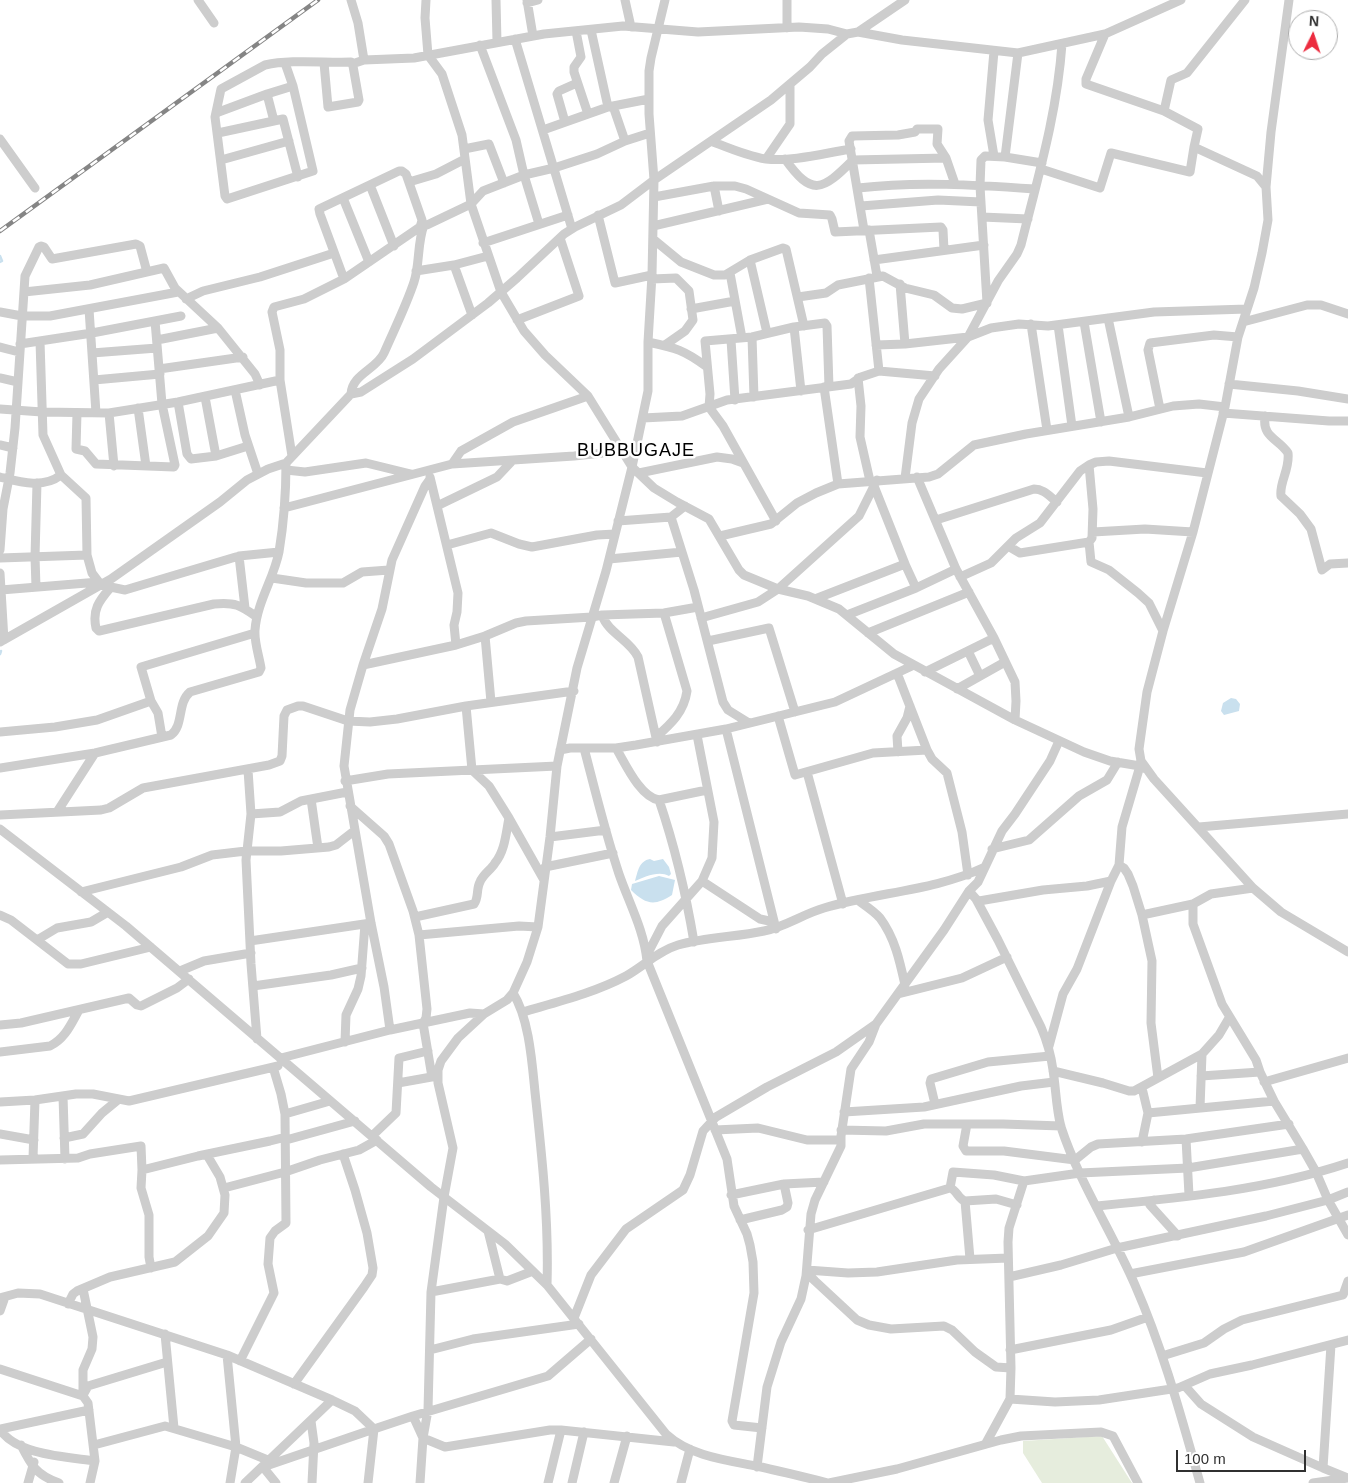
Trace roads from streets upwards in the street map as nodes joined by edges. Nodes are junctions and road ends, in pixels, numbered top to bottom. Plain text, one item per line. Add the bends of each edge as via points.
1 (198, 0) edge
2 (351, 0) edge
3 (426, 0) edge
4 (496, 0) edge
5 (538, 0) edge
6 (625, 0) edge
7 (665, 0) edge
8 (786, 0) edge
9 (905, 0) edge
10 (1181, 0) edge
11 (1245, 0) edge
12 (1289, 0) edge
13 (527, 1) edge
14 (214, 22) dead end
15 (631, 27) junction
16 (787, 28) junction
17 (591, 30) junction
18 (658, 30) junction
19 (576, 31) junction
20 (858, 32) junction
21 (847, 34) junction
22 (1105, 34) junction
23 (533, 36) junction
24 (515, 39) junction
25 (497, 42) junction
26 (1062, 44) junction
27 (480, 45) junction
28 (994, 51) junction
29 (1018, 53) junction
30 (428, 55) junction
31 (364, 60) junction
32 (324, 62) junction
33 (285, 63) junction
34 (352, 64) junction
35 (577, 83) junction
36 (790, 84) junction
37 (293, 86) junction
38 (267, 94) junction
39 (649, 99) junction
40 (610, 107) junction
41 (1164, 111) junction
42 (216, 113) junction
43 (588, 114) junction
44 (274, 121) junction
45 (565, 122) junction
46 (543, 130) junction
47 (218, 133) junction
48 (650, 133) junction
49 (0, 139) edge
50 (289, 141) junction
51 (625, 141) junction
52 (711, 141) junction
53 (1194, 148) junction
54 (851, 149) junction
55 (465, 154) junction
56 (994, 156) junction
57 (1005, 157) junction
58 (766, 158) junction
59 (946, 158) junction
60 (784, 159) junction
61 (221, 160) junction
62 (853, 160) junction
63 (1042, 166) junction
64 (554, 168) junction
65 (524, 175) junction
66 (298, 177) junction
67 (654, 180) junction
68 (408, 182) junction
69 (504, 183) junction
70 (955, 184) junction
71 (370, 185) junction
72 (714, 186) junction
73 (980, 186) junction
74 (1266, 187) junction
75 (35, 188) dead end
76 (858, 188) junction
77 (1035, 189) junction
78 (654, 197) junction
79 (343, 198) junction
80 (768, 199) junction
81 (981, 202) junction
82 (471, 204) junction
83 (861, 206) junction
84 (719, 211) junction
85 (568, 215) junction
86 (598, 215) junction
87 (982, 217) junction
88 (1028, 219) junction
89 (538, 224) junction
90 (423, 225) junction
91 (653, 226) junction
92 (572, 229) junction
93 (866, 230) junction
94 (560, 238) junction
95 (653, 239) junction
96 (483, 243) junction
97 (984, 245) junction
98 (394, 246) junction
99 (944, 250) junction
100 (334, 253) junction
101 (488, 256) junction
102 (750, 260) junction
103 (874, 260) junction
104 (370, 262) junction
105 (454, 265) junction
106 (416, 271) junction
107 (146, 272) junction
108 (730, 273) junction
109 (652, 277) junction
110 (873, 277) junction
111 (344, 279) junction
112 (900, 284) junction
113 (24, 292) junction
114 (178, 292) junction
115 (501, 292) junction
116 (798, 297) junction
117 (186, 299) junction
118 (735, 301) junction
119 (987, 303) junction
120 (89, 309) junction
121 (691, 309) junction
122 (1248, 309) junction
123 (0, 312) edge
124 (1348, 314) edge
125 (472, 315) junction
126 (22, 316) junction
127 (181, 316) dead end
128 (1108, 318) junction
129 (517, 320) junction
130 (155, 321) junction
131 (1084, 322) junction
132 (1243, 322) junction
133 (1031, 324) junction
134 (1058, 325) junction
135 (799, 326) junction
136 (218, 328) junction
137 (92, 333) junction
138 (767, 334) junction
139 (752, 337) junction
140 (968, 337) junction
141 (1238, 337) junction
142 (742, 338) junction
143 (731, 340) junction
144 (40, 341) junction
145 (648, 342) junction
146 (157, 344) junction
147 (904, 344) junction
148 (664, 345) junction
149 (876, 345) junction
150 (0, 347) edge
151 (19, 348) junction
152 (92, 353) junction
153 (243, 357) junction
154 (707, 367) junction
155 (879, 371) junction
156 (160, 372) junction
157 (934, 376) junction
158 (0, 378) edge
159 (858, 378) junction
160 (94, 380) junction
161 (280, 380) junction
162 (18, 382) junction
163 (1230, 384) junction
164 (260, 385) junction
165 (826, 387) junction
166 (235, 390) junction
167 (801, 390) junction
168 (351, 394) junction
169 (205, 396) junction
170 (588, 396) junction
171 (754, 397) junction
172 (735, 400) junction
173 (1348, 400) edge
174 (178, 402) junction
175 (162, 404) junction
176 (709, 407) junction
177 (138, 408) junction
178 (1160, 408) junction
179 (0, 410) edge
180 (1224, 410) junction
181 (16, 411) junction
182 (42, 412) junction
183 (76, 413) junction
184 (96, 413) junction
185 (109, 413) junction
186 (1265, 416) junction
187 (1129, 417) junction
188 (643, 418) junction
189 (1348, 420) edge
190 (1101, 422) junction
191 (1072, 426) junction
192 (1047, 430) junction
193 (0, 445) edge
194 (248, 446) junction
195 (13, 448) junction
196 (620, 449) junction
197 (216, 456) junction
198 (513, 460) junction
199 (288, 463) junction
200 (743, 463) junction
201 (452, 464) junction
202 (1089, 464) junction
203 (114, 466) junction
204 (146, 466) junction
205 (636, 470) junction
206 (1207, 473) junction
207 (258, 474) junction
208 (60, 475) junction
209 (412, 475) junction
210 (430, 475) junction
211 (917, 477) junction
212 (4, 478) edge
213 (905, 478) junction
214 (37, 483) junction
215 (874, 483) junction
216 (838, 484) junction
217 (1057, 502) junction
218 (437, 506) junction
219 (685, 506) junction
220 (284, 508) junction
221 (1, 509) edge
222 (672, 517) junction
223 (936, 520) junction
224 (618, 521) junction
225 (776, 521) junction
226 (1093, 532) junction
227 (1193, 532) junction
228 (616, 534) junction
229 (720, 536) junction
230 (1089, 542) junction
231 (447, 544) junction
232 (1008, 546) junction
233 (0, 550) edge
234 (279, 552) junction
235 (682, 552) junction
236 (88, 555) junction
237 (239, 556) junction
238 (35, 557) junction
239 (0, 558) edge
240 (609, 559) junction
241 (1348, 563) edge
242 (904, 564) junction
243 (389, 570) junction
244 (0, 573) edge
245 (958, 573) junction
246 (272, 578) junction
247 (103, 585) junction
248 (36, 587) junction
249 (916, 588) junction
250 (778, 589) junction
251 (1, 590) edge
252 (969, 592) junction
253 (815, 598) junction
254 (698, 607) junction
255 (245, 608) junction
256 (664, 613) junction
257 (602, 614) junction
258 (847, 615) junction
259 (257, 617) junction
260 (592, 617) junction
261 (701, 618) junction
262 (1163, 631) junction
263 (255, 633) junction
264 (868, 633) junction
265 (485, 636) junction
266 (994, 638) junction
267 (2, 641) edge
268 (708, 641) junction
269 (456, 645) junction
270 (968, 652) junction
271 (1005, 662) junction
272 (363, 665) junction
273 (914, 665) junction
274 (925, 672) junction
275 (898, 673) junction
276 (980, 676) junction
277 (957, 688) junction
278 (574, 691) junction
279 (151, 702) junction
280 (491, 702) junction
281 (466, 706) junction
282 (910, 706) junction
283 (795, 712) junction
284 (778, 716) junction
285 (1014, 720) junction
286 (348, 721) junction
287 (749, 723) junction
288 (726, 729) junction
289 (0, 732) edge
290 (697, 735) junction
291 (162, 737) junction
292 (656, 740) junction
293 (1059, 741) junction
294 (584, 748) junction
295 (616, 748) junction
296 (560, 750) junction
297 (927, 750) junction
298 (898, 752) junction
299 (95, 753) junction
300 (1118, 762) junction
301 (557, 766) junction
302 (1143, 767) junction
303 (0, 768) edge
304 (248, 770) junction
305 (472, 770) junction
306 (807, 772) junction
307 (345, 781) junction
308 (708, 790) junction
309 (347, 792) junction
310 (311, 799) junction
311 (659, 800) junction
312 (350, 806) junction
313 (57, 812) junction
314 (251, 814) junction
315 (1348, 814) edge
316 (0, 815) edge
317 (509, 818) junction
318 (1199, 827) junction
319 (0, 829) edge
320 (606, 830) junction
321 (354, 831) junction
322 (550, 837) junction
323 (318, 848) junction
324 (992, 849) junction
325 (246, 851) junction
326 (612, 853) junction
327 (1119, 865) junction
328 (545, 867) junction
329 (985, 867) junction
330 (968, 875) junction
331 (544, 880) junction
332 (702, 881) junction
333 (1111, 881) junction
334 (1254, 888) junction
335 (969, 891) junction
336 (81, 892) junction
337 (687, 899) junction
338 (976, 899) junction
339 (859, 901) junction
340 (843, 904) junction
341 (1193, 904) junction
342 (108, 912) junction
343 (0, 915) edge
344 (1142, 915) junction
345 (415, 917) junction
346 (368, 924) junction
347 (775, 925) junction
348 (538, 927) junction
349 (419, 935) junction
350 (37, 940) junction
351 (250, 941) junction
352 (694, 942) junction
353 (151, 947) junction
354 (1348, 952) edge
355 (251, 953) junction
356 (1007, 957) junction
357 (647, 958) junction
358 (362, 968) junction
359 (180, 972) junction
360 (188, 979) junction
361 (905, 985) junction
362 (252, 986) junction
363 (513, 993) junction
364 (898, 994) junction
365 (79, 1010) junction
366 (523, 1012) junction
367 (484, 1014) junction
368 (1229, 1018) junction
369 (423, 1024) junction
370 (876, 1024) junction
371 (0, 1025) edge
372 (390, 1030) junction
373 (257, 1039) junction
374 (345, 1042) junction
375 (428, 1051) junction
376 (0, 1052) edge
377 (1049, 1052) junction
378 (1202, 1054) junction
379 (1348, 1058) edge
380 (284, 1061) junction
381 (273, 1067) junction
382 (1053, 1071) junction
383 (1260, 1072) junction
384 (1201, 1076) junction
385 (435, 1077) junction
386 (1158, 1078) junction
387 (1054, 1082) junction
388 (1264, 1082) junction
389 (398, 1084) junction
390 (1142, 1088) junction
391 (63, 1096) junction
392 (119, 1099) junction
393 (35, 1100) junction
394 (330, 1101) junction
395 (1274, 1101) junction
396 (0, 1102) edge
397 (935, 1104) junction
398 (1200, 1108) junction
399 (844, 1112) junction
400 (1148, 1113) junction
401 (285, 1114) junction
402 (355, 1121) junction
403 (967, 1124) junction
404 (1289, 1124) junction
405 (713, 1126) junction
406 (1061, 1126) junction
407 (841, 1130) junction
408 (0, 1134) edge
409 (64, 1138) junction
410 (374, 1138) junction
411 (1186, 1139) junction
412 (34, 1140) junction
413 (286, 1140) junction
414 (841, 1140) junction
415 (1142, 1142) junction
416 (1303, 1149) junction
417 (343, 1154) junction
418 (207, 1155) junction
419 (33, 1158) junction
420 (65, 1159) junction
421 (0, 1160) edge
422 (1075, 1160) junction
423 (1348, 1163) edge
424 (1188, 1168) junction
425 (142, 1170) junction
426 (285, 1172) junction
427 (1316, 1172) junction
428 (1080, 1173) junction
429 (1024, 1181) junction
430 (824, 1182) junction
431 (784, 1184) junction
432 (224, 1188) junction
433 (950, 1188) junction
434 (1348, 1192) edge
435 (731, 1195) junction
436 (1189, 1195) junction
437 (444, 1197) junction
438 (1154, 1200) junction
439 (1328, 1200) junction
440 (965, 1201) junction
441 (1017, 1205) junction
442 (1096, 1206) junction
443 (1344, 1216) edge
444 (740, 1220) junction
445 (808, 1230) junction
446 (488, 1231) junction
447 (1348, 1235) edge
448 (1178, 1236) junction
449 (1117, 1248) junction
450 (1008, 1258) junction
451 (970, 1259) junction
452 (152, 1268) junction
453 (808, 1270) junction
454 (533, 1271) junction
455 (1130, 1274) junction
456 (1009, 1277) junction
457 (500, 1279) junction
458 (1348, 1282) edge
459 (547, 1285) junction
460 (83, 1288) junction
461 (431, 1292) junction
462 (3, 1297) edge
463 (68, 1304) junction
464 (88, 1310) junction
465 (0, 1311) edge
466 (1148, 1317) junction
467 (576, 1321) junction
468 (165, 1334) junction
469 (591, 1339) junction
470 (1348, 1340) edge
471 (1331, 1345) junction
472 (430, 1350) junction
473 (1010, 1350) junction
474 (227, 1355) junction
475 (1162, 1356) junction
476 (240, 1361) junction
477 (168, 1362) junction
478 (1011, 1368) junction
479 (0, 1369) edge
480 (294, 1384) junction
481 (1184, 1386) junction
482 (1173, 1388) junction
483 (83, 1396) junction
484 (1010, 1398) junction
485 (332, 1400) junction
486 (89, 1410) junction
487 (428, 1410) junction
488 (413, 1416) junction
489 (311, 1421) junction
490 (174, 1428) junction
491 (762, 1428) junction
492 (0, 1429) edge
493 (374, 1429) junction
494 (561, 1430) junction
495 (584, 1432) junction
496 (626, 1436) junction
497 (423, 1438) junction
498 (674, 1442) junction
499 (986, 1443) junction
500 (21, 1445) junction
501 (94, 1445) junction
502 (236, 1447) junction
503 (690, 1449) junction
504 (314, 1450) junction
505 (36, 1452) junction
506 (95, 1460) junction
507 (267, 1464) junction
508 (32, 1467) junction
509 (757, 1467) junction
510 (1323, 1468) junction
511 (1348, 1478) edge
512 (28, 1483) edge
513 (59, 1483) edge
514 (90, 1483) edge
515 (230, 1483) edge
516 (245, 1483) edge
517 (276, 1483) edge
518 (312, 1483) edge
519 (368, 1483) edge
520 (420, 1483) edge
521 (548, 1483) edge
522 (572, 1483) edge
523 (614, 1483) edge
524 (681, 1483) edge
525 (828, 1483) edge
526 (1138, 1483) edge
527 (1200, 1483) edge
528 (1313, 1483) edge

1 - 14 street
2 - 31 street
3 - 30 street
4 - 25 street
5 - 13 street
6 - 15 street
7 - 18 street
8 - 16 street
9 - 20 street
10 - 22 street
11 - 41 street via 1187,73 1171,80
12 - 74 street
13 - 23 street
15 - 17 street
15 - 18 street
16 - 18 street via 698,32
16 - 21 street via 828,29
17 - 19 street
17 - 40 street
18 - 39 street via 651,58
19 - 23 street
19 - 35 street via 581,57 574,67
20 - 21 street
20 - 28 street
21 - 36 street
22 - 26 street
22 - 41 street via 1086,84
23 - 24 street
24 - 25 street
24 - 46 street
25 - 27 street
26 - 29 street
26 - 63 street via 1056,104
27 - 30 street
27 - 65 street via 515,136
28 - 29 street
28 - 56 street via 988,120
29 - 57 street
30 - 31 street
30 - 55 street via 442,74
31 - 34 street
32 - 33 street
32 - 34 street
32 - 34 street via 329,108 359,100
33 - 37 street
33 - 42 street via 265,65 221,89
35 - 43 street
35 - 45 street via 558,94
36 - 52 street
36 - 58 street via 790,124
37 - 38 street
37 - 66 street via 313,171
38 - 42 street
38 - 44 street
39 - 40 street
39 - 48 street
40 - 43 street
40 - 51 street
41 - 53 street via 1198,129
42 - 47 street
43 - 45 street
44 - 47 street
44 - 50 street via 284,120
45 - 46 street
46 - 64 street
47 - 61 street
48 - 51 street
48 - 67 street
49 - 75 street
50 - 61 street
50 - 66 street
51 - 64 street
52 - 58 street
52 - 67 street
53 - 63 street via 1190,172 1111,153 1100,188
53 - 74 street via 1257,176
54 - 59 street via 849,141 852,136 898,135 917,129 938,129 937,144
54 - 60 street
54 - 62 street
55 - 68 street via 436,174
55 - 69 street via 488,143
55 - 82 street
56 - 57 street
56 - 73 street via 985,156 981,160
57 - 63 street
58 - 60 street
59 - 62 street
59 - 70 street
60 - 62 street via 811,186 820,186
61 - 66 street via 226,199
62 - 76 street
63 - 77 street
64 - 65 street
64 - 85 street
65 - 69 street
65 - 89 street
67 - 78 street
67 - 86 street via 621,205
68 - 71 street via 404,172 399,171
68 - 90 street
69 - 82 street via 483,191
70 - 73 street
70 - 76 street via 886,184
71 - 79 street
71 - 98 street
72 - 78 street
72 - 80 street via 735,186
72 - 84 street
73 - 77 street
73 - 81 street
74 - 122 street via 1268,220
76 - 83 street
77 - 88 street
78 - 91 street
79 - 100 street via 319,209
79 - 104 street
80 - 84 street
80 - 93 street via 799,213 830,215 835,232
81 - 83 street via 938,200
81 - 87 street
82 - 90 street
82 - 96 street
83 - 93 street
84 - 91 street
85 - 89 street
85 - 92 street
86 - 92 street
86 - 109 street via 615,283
87 - 88 street
87 - 97 street
88 - 119 street via 1017,254
89 - 96 street
90 - 98 street
90 - 106 street
91 - 95 street
92 - 94 street
93 - 99 street via 941,227
93 - 103 street
94 - 115 street
94 - 129 street via 579,296
95 - 108 street via 681,262 714,275
95 - 109 street
96 - 101 street
97 - 99 street
97 - 119 street
98 - 104 street
99 - 103 street
100 - 111 street
100 - 117 street
101 - 105 street
101 - 115 street
102 - 108 street
102 - 116 street via 786,249
102 - 138 street
103 - 110 street
104 - 111 street
105 - 106 street
105 - 125 street
106 - 168 street via 383,354 356,381
107 - 113 street via 90,285
107 - 113 street via 140,246 136,244 52,259 41,246 26,272
107 - 114 street via 164,268
108 - 118 street
109 - 121 street via 679,280 688,291
109 - 145 street
110 - 112 street via 887,277
110 - 116 street via 838,285 826,293
110 - 149 street
111 - 161 street via 304,299 274,307
112 - 119 street via 934,295 956,309
112 - 147 street
113 - 126 street
114 - 117 street
114 - 120 street
115 - 125 street
115 - 129 street
116 - 135 street
117 - 136 street
118 - 121 street
118 - 142 street
119 - 140 street
120 - 126 street via 50,316
120 - 137 street
121 - 148 street via 693,320 690,325
122 - 128 street via 1154,312
122 - 132 street
123 - 126 street
124 - 132 street via 1321,305 1307,305
125 - 168 street via 413,359 361,392
126 - 151 street
127 - 130 street
128 - 131 street
128 - 187 street
129 - 170 street via 545,355
130 - 137 street
130 - 146 street
131 - 134 street
131 - 190 street
132 - 141 street
133 - 134 street
133 - 140 street via 1001,326
133 - 192 street
134 - 191 street
135 - 138 street
135 - 165 street via 826,324
135 - 167 street
136 - 146 street
136 - 153 street
137 - 144 street
137 - 152 street
138 - 139 street
139 - 142 street
139 - 171 street
140 - 147 street
140 - 157 street
141 - 163 street
141 - 178 street via 1214,335 1150,343 1148,350
142 - 143 street
143 - 154 street via 706,340
143 - 172 street
144 - 151 street
144 - 182 street
145 - 148 street
145 - 188 street via 648,391
146 - 152 street
146 - 156 street
147 - 149 street
148 - 154 street via 683,351
149 - 155 street
150 - 151 street
151 - 162 street
152 - 160 street
153 - 156 street
153 - 164 street
154 - 176 street
155 - 157 street
155 - 159 street
156 - 160 street
156 - 175 street
157 - 213 street via 920,399 912,422
158 - 162 street
159 - 165 street via 851,384
159 - 215 street via 860,437
160 - 184 street
161 - 164 street
161 - 199 street
162 - 181 street
163 - 173 street
163 - 180 street
164 - 166 street
165 - 167 street
165 - 216 street
166 - 169 street
166 - 194 street
167 - 171 street
168 - 199 street
169 - 174 street
169 - 197 street
170 - 196 street
170 - 201 street via 513,422 461,451
171 - 172 street
172 - 176 street
174 - 175 street
174 - 197 street via 189,458
175 - 177 street
175 - 204 street via 174,468
176 - 188 street via 682,416
176 - 200 street
177 - 185 street
177 - 204 street
178 - 180 street via 1199,404
178 - 187 street
179 - 181 street
180 - 186 street
180 - 206 street
181 - 182 street
181 - 195 street
182 - 183 street
182 - 208 street via 43,434
183 - 184 street
183 - 203 street via 76,449 85,451 96,464
184 - 185 street
185 - 203 street
186 - 189 street
186 - 241 street via 1266,431 1288,453 1281,496 1311,529 1322,570 1330,564
187 - 190 street
188 - 205 street
190 - 191 street
191 - 192 street
192 - 211 street via 974,445 938,474
193 - 195 street
194 - 197 street
194 - 207 street
195 - 212 street
196 - 198 street
196 - 205 street
198 - 201 street
198 - 218 street via 497,477
199 - 207 street
199 - 209 street via 305,472 366,463
199 - 220 street
200 - 205 street via 717,457
200 - 225 street
201 - 210 street
202 - 206 street via 1109,461
202 - 217 street
202 - 226 street
203 - 204 street
205 - 219 street via 654,488
205 - 224 street
206 - 227 street
207 - 247 street
208 - 214 street via 53,481
208 - 236 street via 86,498
209 - 210 street
209 - 220 street
210 - 218 street
210 - 243 street
211 - 213 street
211 - 223 street
212 - 214 street via 20,483
212 - 221 street
213 - 215 street
214 - 238 street
215 - 216 street
215 - 242 street
215 - 250 street via 859,516
216 - 225 street via 797,503
217 - 223 street via 1046,493 1034,490
217 - 232 street via 1040,523
218 - 231 street
219 - 222 street
219 - 229 street via 709,518
220 - 234 street
221 - 233 street
222 - 224 street
222 - 235 street
223 - 245 street
224 - 228 street
225 - 229 street
226 - 227 street via 1145,529
226 - 230 street
227 - 262 street
228 - 231 street via 532,547 492,533
228 - 240 street
229 - 250 street via 744,575
230 - 232 street via 1020,553
230 - 262 street via 1093,564 1108,570 1149,603
231 - 269 street via 458,593 454,625
232 - 245 street via 992,563
234 - 237 street
234 - 246 street
235 - 240 street
235 - 254 street
236 - 238 street
236 - 247 street via 92,573
237 - 247 street via 125,590
237 - 255 street
238 - 239 street
238 - 248 street
240 - 260 street
242 - 249 street
242 - 253 street
243 - 246 street via 362,572 343,583 306,583
243 - 272 street via 382,609
244 - 251 street
245 - 249 street
245 - 252 street
246 - 259 street
247 - 248 street
247 - 255 street via 95,611 99,631 214,604 238,604
247 - 267 street
248 - 251 street
249 - 258 street
250 - 253 street
250 - 261 street via 758,602
251 - 267 street
252 - 264 street
252 - 266 street
253 - 258 street
254 - 256 street
254 - 261 street
255 - 259 street
256 - 257 street
256 - 292 street via 687,691 681,710
257 - 260 street
257 - 292 street via 606,624 638,657
258 - 264 street
259 - 263 street
260 - 265 street via 526,621
260 - 278 street via 577,668
261 - 268 street
262 - 302 street via 1147,692 1139,749
263 - 279 street via 142,666
263 - 291 street via 259,672 190,692 183,700 175,732
264 - 273 street
265 - 269 street
265 - 280 street
266 - 270 street
266 - 271 street
268 - 283 street via 769,628
268 - 287 street via 723,702 728,710
269 - 272 street
270 - 274 street
270 - 276 street
271 - 276 street
271 - 285 street via 1015,682
272 - 286 street
273 - 274 street
273 - 275 street
274 - 277 street
275 - 282 street
275 - 283 street via 835,702
276 - 277 street
277 - 285 street
278 - 280 street
278 - 296 street
279 - 289 street via 97,720
279 - 291 street via 158,713
280 - 281 street
281 - 286 street via 397,719
281 - 305 street
282 - 297 street
282 - 298 street via 898,736
283 - 284 street
284 - 287 street
284 - 306 street via 794,774
285 - 293 street
286 - 304 street via 303,706 287,710 280,761
286 - 307 street
287 - 288 street
288 - 290 street
288 - 347 street
290 - 292 street
290 - 308 street
291 - 299 street
292 - 295 street
293 - 300 street
293 - 324 street via 1050,762
294 - 295 street
294 - 296 street
294 - 320 street
295 - 311 street via 640,785 651,797
296 - 301 street
297 - 298 street
297 - 330 street via 947,773 962,832
298 - 306 street via 862,756
299 - 303 street
299 - 313 street
300 - 302 street
300 - 324 street via 1107,780 1079,796 1029,840
301 - 305 street
301 - 322 street
302 - 318 street
302 - 327 street via 1122,828
304 - 313 street via 143,788 101,810
304 - 314 street
305 - 307 street via 388,774
305 - 317 street via 488,786
306 - 340 street
307 - 309 street
308 - 311 street
308 - 332 street via 714,822 713,848
309 - 310 street
309 - 312 street
310 - 314 street via 280,812
310 - 323 street
311 - 337 street
312 - 321 street
312 - 345 street via 389,844
313 - 316 street
314 - 325 street
315 - 318 street
317 - 331 street
317 - 345 street via 504,845 496,862 478,884 476,902
318 - 334 street
319 - 336 street
320 - 322 street
320 - 326 street
321 - 323 street via 336,845
321 - 346 street
322 - 328 street
323 - 325 street
324 - 329 street
325 - 336 street via 206,856 190,865
325 - 351 street
326 - 328 street
326 - 357 street via 643,936
327 - 333 street
327 - 344 street via 1128,874
328 - 331 street
329 - 330 street
329 - 335 street
330 - 339 street
331 - 348 street
332 - 337 street
332 - 347 street via 760,919
333 - 338 street
333 - 377 street via 1077,969 1063,994
334 - 341 street via 1211,894
334 - 354 street via 1281,912
335 - 338 street
335 - 361 street
336 - 342 street
337 - 352 street
337 - 357 street via 662,926
338 - 356 street
339 - 340 street
339 - 361 street via 880,918 894,942
340 - 347 street
341 - 344 street
341 - 368 street via 1192,924
342 - 350 street via 91,922 49,932
342 - 353 street
343 - 350 street
344 - 386 street via 1153,972 1152,1023
345 - 349 street
346 - 351 street
346 - 358 street
346 - 372 street via 384,987
347 - 352 street
348 - 349 street
348 - 363 street
349 - 369 street via 427,1009
350 - 353 street via 68,964 75,965
351 - 355 street
352 - 357 street
353 - 359 street
355 - 359 street via 204,961
355 - 362 street
356 - 364 street via 962,978
356 - 377 street via 1041,1026
357 - 366 street via 628,975 614,982
357 - 405 street
358 - 362 street
358 - 374 street via 358,989 346,1015
359 - 360 street
360 - 365 street via 141,1006 129,998
360 - 373 street
361 - 364 street
362 - 373 street
363 - 366 street
363 - 367 street
364 - 370 street
365 - 371 street
365 - 376 street via 57,1043
366 - 459 street via 538,1122
367 - 369 street via 470,1013
367 - 385 street via 458,1038 441,1061
368 - 378 street
368 - 383 street via 1256,1060
369 - 372 street
369 - 375 street
370 - 399 street via 869,1042 851,1069
370 - 405 street via 836,1052 767,1087
372 - 374 street
373 - 380 street
374 - 380 street
375 - 385 street
375 - 389 street via 398,1058
377 - 382 street
377 - 397 street via 988,1062 931,1079
378 - 384 street
378 - 386 street
379 - 388 street
380 - 381 street
380 - 394 street
381 - 392 street via 130,1100
381 - 401 street
382 - 387 street
382 - 390 street via 1129,1091
383 - 384 street
383 - 388 street
384 - 398 street
385 - 389 street
385 - 437 street via 453,1148
386 - 390 street
387 - 397 street
387 - 406 street
388 - 395 street
389 - 410 street via 396,1113
390 - 400 street
391 - 392 street via 93,1094
391 - 393 street
391 - 409 street
392 - 409 street via 102,1112 83,1134
393 - 396 street
393 - 412 street
394 - 401 street
394 - 402 street
395 - 398 street
395 - 404 street
397 - 399 street
398 - 400 street
399 - 407 street
400 - 415 street
401 - 413 street
402 - 410 street
402 - 413 street
403 - 406 street
403 - 407 street via 924,1124 886,1131
403 - 422 street via 963,1146 966,1151 1004,1151
404 - 411 street
404 - 416 street
405 - 414 street via 758,1128 817,1142
405 - 435 street via 727,1159
405 - 467 street via 703,1131 683,1190 626,1228 591,1275
406 - 422 street
407 - 414 street
408 - 412 street
409 - 420 street
410 - 417 street via 359,1150
410 - 437 street
411 - 415 street
411 - 424 street
412 - 419 street
413 - 418 street via 282,1138
413 - 426 street
414 - 430 street
415 - 422 street via 1098,1144
416 - 424 street
416 - 427 street
417 - 426 street
417 - 480 street via 367,1233 373,1271
418 - 425 street
418 - 432 street
419 - 420 street
419 - 421 street
420 - 425 street via 139,1146
422 - 428 street
423 - 427 street
424 - 428 street
424 - 436 street
425 - 452 street via 141,1188 148,1216
426 - 432 street
426 - 476 street via 286,1223 270,1238 268,1264 274,1293
427 - 436 street via 1292,1180
427 - 439 street
428 - 429 street
428 - 442 street
429 - 433 street via 953,1172
429 - 441 street
430 - 431 street
430 - 445 street via 815,1200
431 - 435 street
431 - 444 street via 787,1207
432 - 452 street via 224,1213 208,1236 175,1262
433 - 440 street
433 - 445 street
434 - 439 street
435 - 444 street
436 - 438 street
437 - 446 street
437 - 461 street
438 - 442 street
438 - 448 street via 1150,1205
439 - 443 street
439 - 448 street
440 - 441 street via 996,1199
440 - 451 street
441 - 450 street via 1009,1228
442 - 449 street
443 - 447 street
443 - 455 street via 1244,1252
444 - 491 street via 750,1245 754,1293 732,1421 734,1425
445 - 453 street
446 - 454 street
446 - 457 street
448 - 449 street
449 - 455 street
449 - 456 street
450 - 451 street
450 - 456 street
451 - 453 street via 877,1272
452 - 460 street via 110,1277
453 - 478 street via 814,1281 857,1320 891,1329 944,1326 996,1367
453 - 491 street via 801,1299 781,1342 767,1387
454 - 457 street via 507,1281
454 - 459 street
455 - 466 street
456 - 473 street
457 - 461 street
458 - 475 street via 1343,1294 1242,1320 1204,1342
459 - 467 street
460 - 463 street via 73,1294
460 - 464 street
461 - 472 street
462 - 463 street via 40,1294
462 - 465 street
463 - 464 street
464 - 468 street
464 - 483 street via 93,1336 92,1349 83,1370
466 - 473 street via 1111,1330
466 - 475 street
467 - 469 street
467 - 472 street
468 - 474 street
468 - 477 street
469 - 487 street via 548,1376
469 - 498 street
470 - 471 street
471 - 481 street via 1210,1374
471 - 510 street
472 - 487 street
473 - 478 street
474 - 476 street
474 - 502 street
475 - 482 street
476 - 480 street
477 - 483 street via 88,1386
477 - 490 street
478 - 484 street
479 - 483 street
480 - 485 street
481 - 482 street
481 - 510 street via 1201,1404 1253,1437
482 - 484 street via 1099,1400 1055,1402
482 - 527 street
483 - 486 street
484 - 499 street
485 - 489 street
485 - 493 street via 355,1411
486 - 492 street
486 - 501 street
487 - 488 street
487 - 497 street
488 - 493 street
488 - 497 street
489 - 504 street
489 - 507 street
490 - 501 street via 161,1426
490 - 502 street
491 - 509 street
492 - 500 street via 8,1440
493 - 504 street
493 - 519 street
494 - 495 street
494 - 497 street via 445,1447
494 - 521 street
495 - 496 street
495 - 522 street
496 - 498 street
496 - 523 street
497 - 520 street
498 - 503 street
499 - 525 street via 897,1469
499 - 526 street via 1021,1436 1109,1434
500 - 505 street
500 - 508 street
501 - 506 street
502 - 507 street
502 - 515 street
503 - 509 street
503 - 524 street
504 - 507 street
504 - 518 street
505 - 506 street
505 - 508 street
506 - 514 street
507 - 516 street
507 - 517 street
508 - 512 street
508 - 513 street via 45,1478
509 - 525 street
510 - 511 street
511 - 528 street

